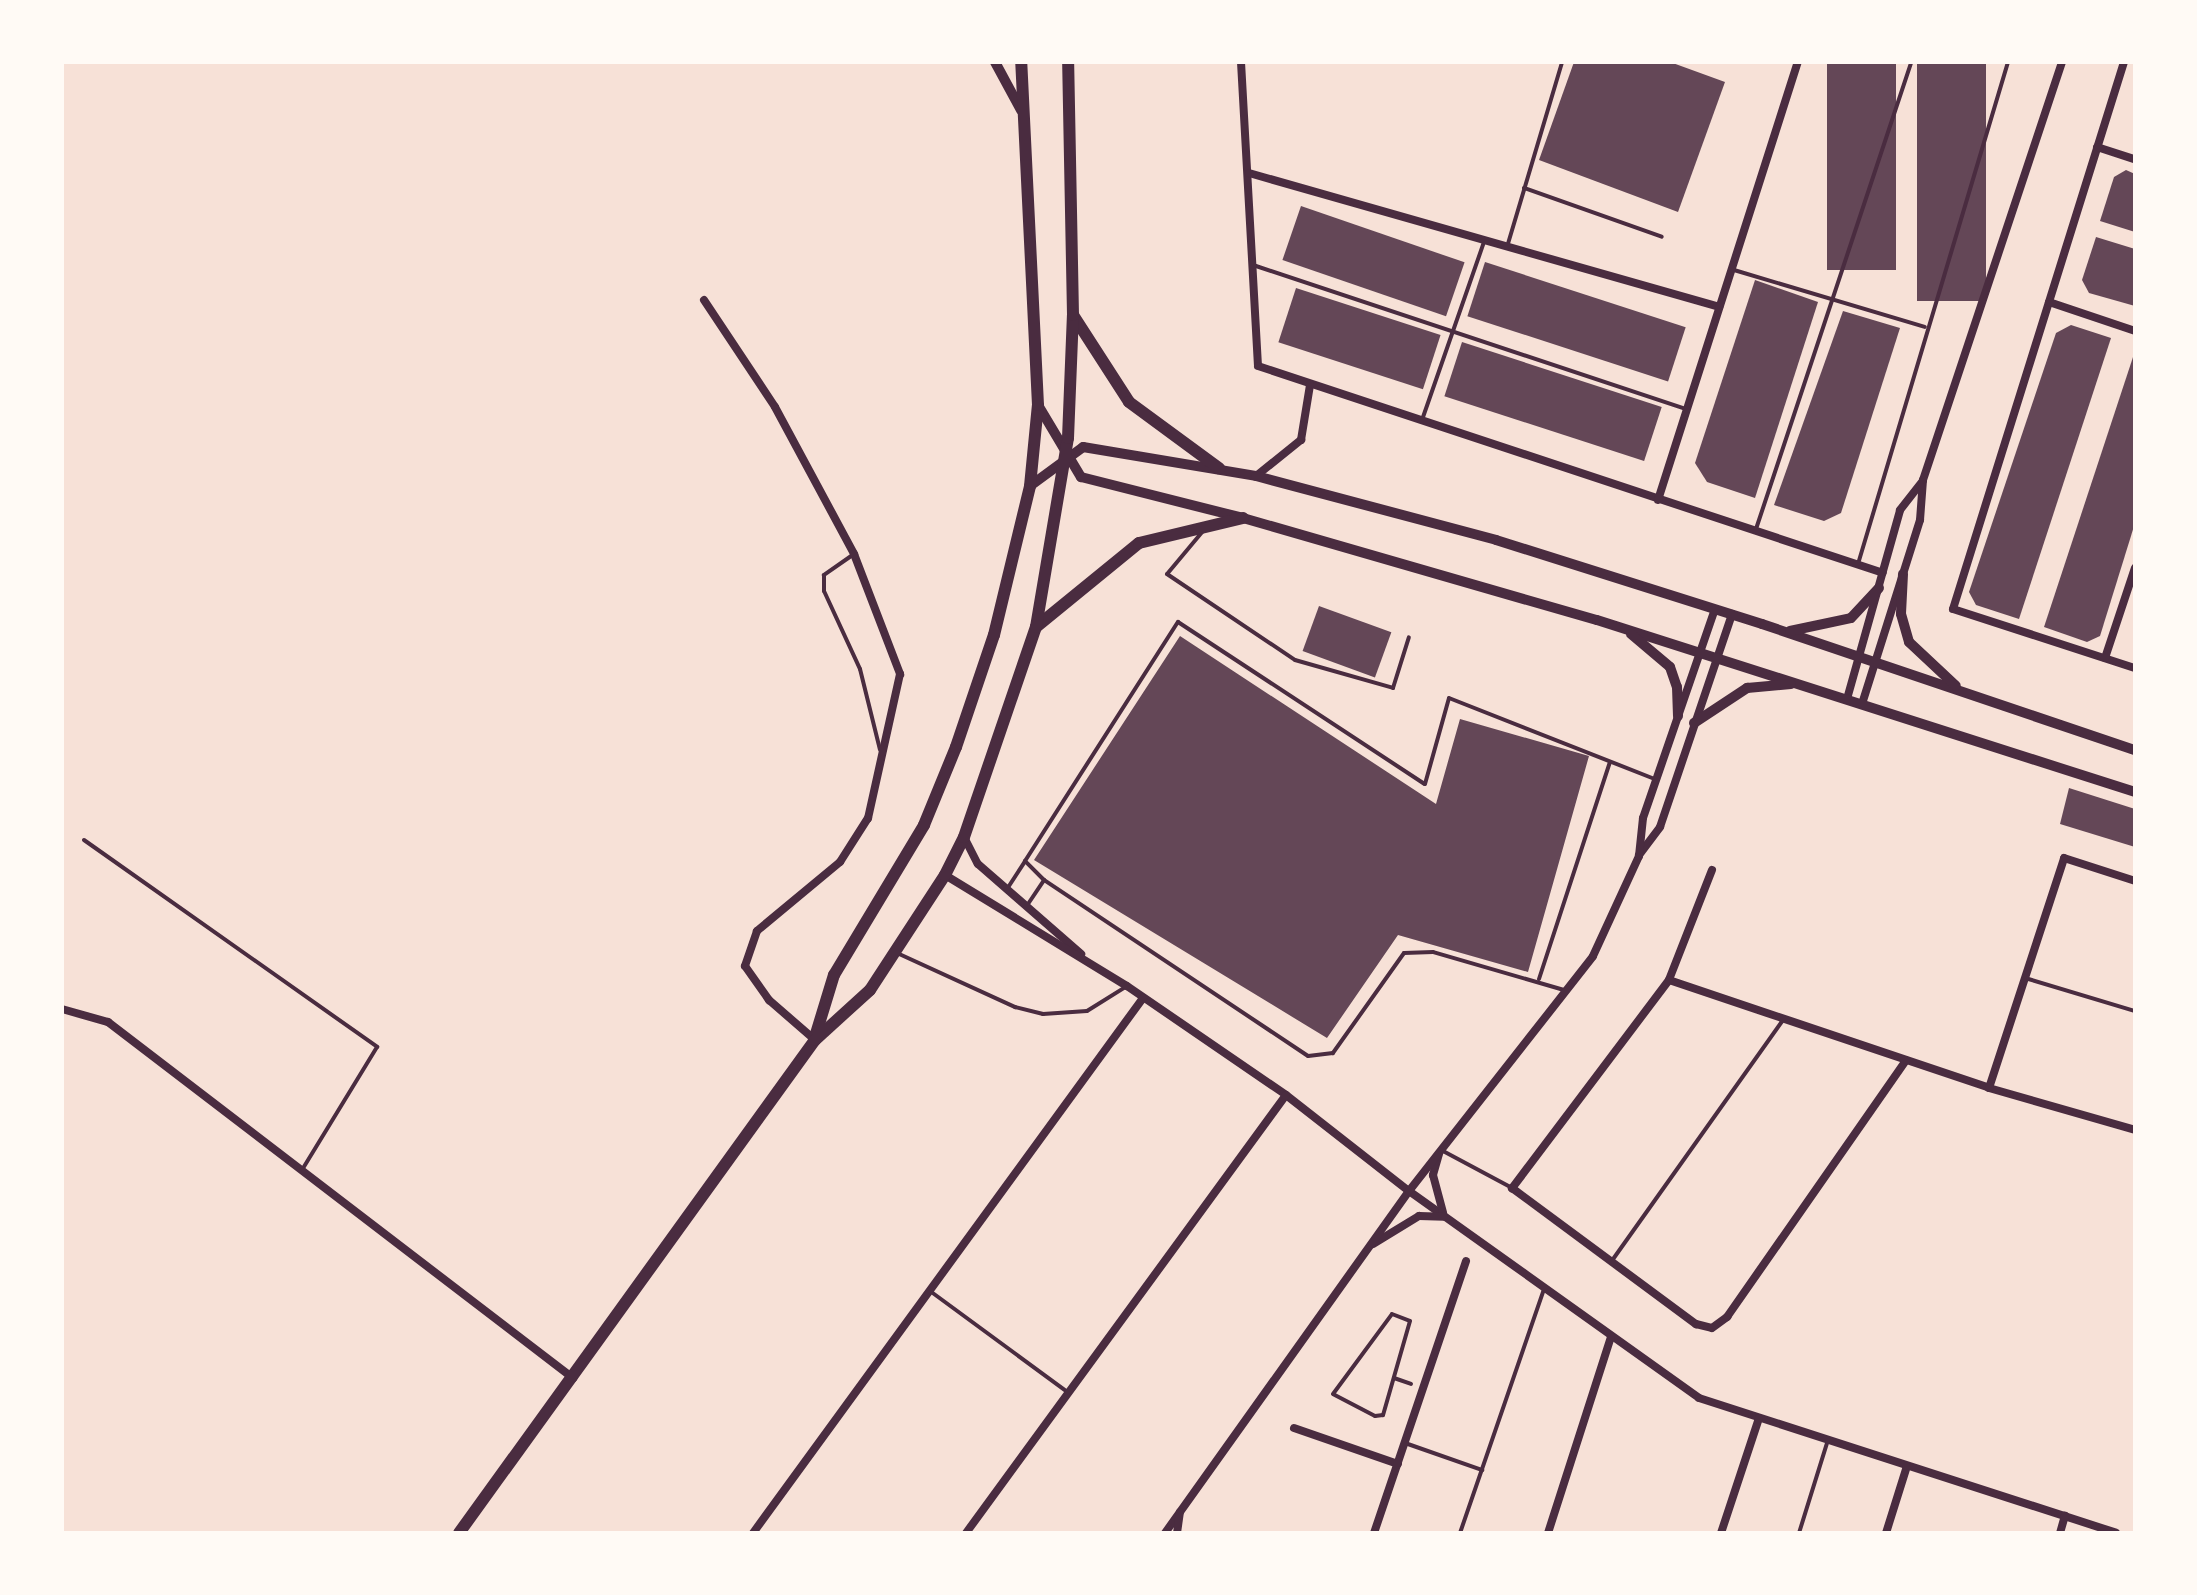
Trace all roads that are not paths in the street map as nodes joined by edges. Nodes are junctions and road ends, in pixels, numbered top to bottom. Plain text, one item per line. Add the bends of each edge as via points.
1 (995, 62) edge
2 (1021, 62) edge
3 (1068, 62) edge
4 (1241, 62) edge
5 (1562, 62) edge
6 (1798, 62) edge
7 (1911, 62) edge
8 (2008, 62) edge
9 (2062, 62) edge
10 (2124, 62) edge
11 (1021, 110) junction
12 (2097, 147) junction
13 (2135, 159) edge
14 (1249, 173) junction
15 (1524, 188) junction
16 (1662, 237) dead end
17 (1484, 242) junction
18 (1507, 248) junction
19 (1252, 265) junction
20 (1734, 270) junction
21 (1835, 299) junction
22 (704, 300) dead end
23 (2049, 302) junction
24 (1719, 307) junction
25 (1073, 315) junction
26 (1925, 327) junction
27 (1451, 330) junction
28 (2135, 331) edge
29 (1310, 385) junction
30 (1038, 405) junction
31 (1688, 409) junction
32 (1422, 422) junction
33 (1065, 457) junction
34 (1219, 468) junction
35 (1256, 476) junction
36 (1923, 480) junction
37 (1030, 486) junction
38 (1658, 500) junction
39 (1243, 518) junction
40 (1207, 526) junction
41 (1755, 532) junction
42 (854, 554) junction
43 (1857, 566) junction
44 (2135, 568) edge
45 (1883, 573) junction
46 (1903, 574) junction
47 (1879, 588) junction
48 (1715, 609) junction
49 (1732, 614) junction
50 (1036, 627) junction
51 (1621, 627) junction
52 (1784, 631) junction
53 (1409, 637) dead end
54 (1701, 654) junction
55 (1861, 656) junction
56 (1717, 658) junction
57 (2105, 658) junction
58 (1875, 662) junction
59 (2135, 668) edge
60 (1797, 683) junction
61 (1965, 693) junction
62 (1847, 699) junction
63 (1862, 704) junction
64 (1678, 716) junction
65 (1694, 723) junction
66 (2135, 750) edge
67 (883, 761) junction
68 (1610, 762) junction
69 (1656, 779) junction
70 (2135, 792) edge
71 (964, 837) junction
72 (84, 840) dead end
73 (1639, 856) junction
74 (1025, 861) junction
75 (1712, 870) dead end
76 (945, 875) junction
77 (1044, 880) junction
78 (2135, 881) edge
79 (1007, 889) junction
80 (1027, 906) junction
81 (895, 952) junction
82 (1087, 961) junction
83 (2025, 978) junction
84 (1539, 979) junction
85 (1669, 980) junction
86 (1127, 986) junction
87 (1566, 991) junction
88 (1143, 998) junction
89 (62, 1009) edge
90 (2135, 1011) edge
91 (1783, 1019) junction
92 (815, 1040) junction
93 (1906, 1060) junction
94 (1989, 1088) junction
95 (1286, 1095) junction
96 (2135, 1130) edge
97 (1440, 1149) junction
98 (302, 1170) junction
99 (1512, 1188) junction
100 (1409, 1191) junction
101 (1444, 1217) junction
102 (1367, 1248) junction
103 (1466, 1261) dead end
104 (1610, 1263) junction
105 (1544, 1289) junction
106 (930, 1291) junction
107 (1611, 1337) junction
108 (573, 1378) junction
109 (1069, 1393) junction
110 (1759, 1418) junction
111 (1294, 1428) dead end
112 (1828, 1440) junction
113 (1405, 1443) junction
114 (1398, 1464) junction
115 (1907, 1466) junction
116 (1482, 1470) junction
117 (1181, 1507) junction
118 (2065, 1516) junction
119 (459, 1533) edge
120 (753, 1533) edge
121 (966, 1533) edge
122 (1165, 1533) edge
123 (1177, 1533) edge
124 (1374, 1533) edge
125 (1460, 1533) edge
126 (1548, 1533) edge
127 (1721, 1533) edge
128 (1799, 1533) edge
129 (1886, 1533) edge
130 (2060, 1533) edge
131 (2116, 1533) edge

1 - 11 street
2 - 11 main road
3 - 25 main road
4 - 14 street
5 - 15 lane
6 - 20 street
7 - 21 lane
8 - 26 lane
9 - 36 street
10 - 12 street
11 - 30 main road via 1031,198
12 - 13 street
12 - 23 street
14 - 17 street
14 - 19 street
15 - 16 lane
15 - 18 lane
17 - 18 street
17 - 27 lane
18 - 24 street
19 - 27 lane
19 - 29 street via 1258,366
20 - 21 lane
20 - 24 street
21 - 26 lane
21 - 41 lane
22 - 42 street via 775,407
23 - 28 street
23 - 57 street via 1953,609
24 - 31 street
25 - 33 main road
25 - 34 main road via 1129,402
26 - 43 lane
27 - 31 lane
27 - 32 lane
29 - 32 street
29 - 35 street via 1301,440
30 - 33 street
30 - 37 main road
31 - 38 street
32 - 38 street
33 - 34 street via 1083,447
33 - 37 street
33 - 39 street via 1081,477
33 - 50 main road
34 - 35 street
35 - 48 street via 1496,540
36 - 45 street via 1900,510
36 - 46 street via 1920,520
37 - 92 main road via 994,635 956,747 924,825 834,975
38 - 41 street
39 - 40 main road
39 - 51 street
40 - 50 main road via 1139,543
40 - 53 lane via 1167,574 1295,660 1393,688
41 - 43 street
42 - 67 street via 900,674
42 - 67 lane via 824,575 824,591 860,669
43 - 45 street
44 - 57 street
45 - 47 street
46 - 58 street
46 - 61 street via 1901,614 1909,642
47 - 52 street via 1851,618
47 - 55 street
48 - 49 street
48 - 54 street
49 - 52 street
49 - 56 street
50 - 71 main road
51 - 54 street
51 - 64 street via 1670,667
52 - 55 street
54 - 56 street
54 - 64 street
55 - 58 street
55 - 62 street
56 - 60 street
56 - 65 street
57 - 59 street
58 - 61 street
58 - 63 street
60 - 62 street
60 - 65 street via 1747,688
61 - 66 street
62 - 63 street
63 - 70 street
64 - 69 street
65 - 73 street via 1660,827
67 - 92 street via 868,818 840,862 757,931 745,966 769,1000
68 - 69 lane
68 - 74 lane via 1449,698 1425,784 1178,622
68 - 84 lane
69 - 73 street
71 - 76 main road
71 - 79 street via 978,864
72 - 98 lane via 377,1047
73 - 87 street via 1593,956
74 - 77 lane
74 - 79 lane
75 - 85 street
76 - 81 main road
76 - 82 street
77 - 80 lane
77 - 84 lane via 1308,1056 1333,1053 1404,953 1433,952
78 - 83 street via 2064,858
79 - 80 street
80 - 82 street
81 - 86 lane via 1002,1002 1043,1014 1087,1011
81 - 92 main road via 870,990
82 - 86 street
83 - 90 lane
83 - 94 street
84 - 87 lane
85 - 91 street
85 - 99 street
86 - 88 street
87 - 97 street
88 - 95 street
88 - 106 street
89 - 98 street via 108,1022
91 - 93 street
91 - 104 lane
92 - 108 main road
93 - 94 street
93 - 104 street via 1727,1317 1712,1328 1696,1324
94 - 96 street
95 - 100 street
95 - 109 street
97 - 99 lane
97 - 100 street
97 - 101 street via 1433,1175
98 - 108 street
99 - 104 street
100 - 101 street
100 - 102 street
101 - 102 street via 1419,1216
101 - 105 street
102 - 117 street
103 - 113 street
105 - 107 street
105 - 116 lane
106 - 109 lane
106 - 120 street
107 - 110 street via 1699,1398
107 - 126 street
108 - 119 main road
109 - 121 street
110 - 112 street
110 - 127 street
111 - 114 street
112 - 115 street
112 - 128 lane
113 - 114 street
113 - 116 lane
114 - 124 street
115 - 118 street
115 - 129 street
116 - 125 lane
117 - 122 street
117 - 123 street
118 - 130 street
118 - 131 street

